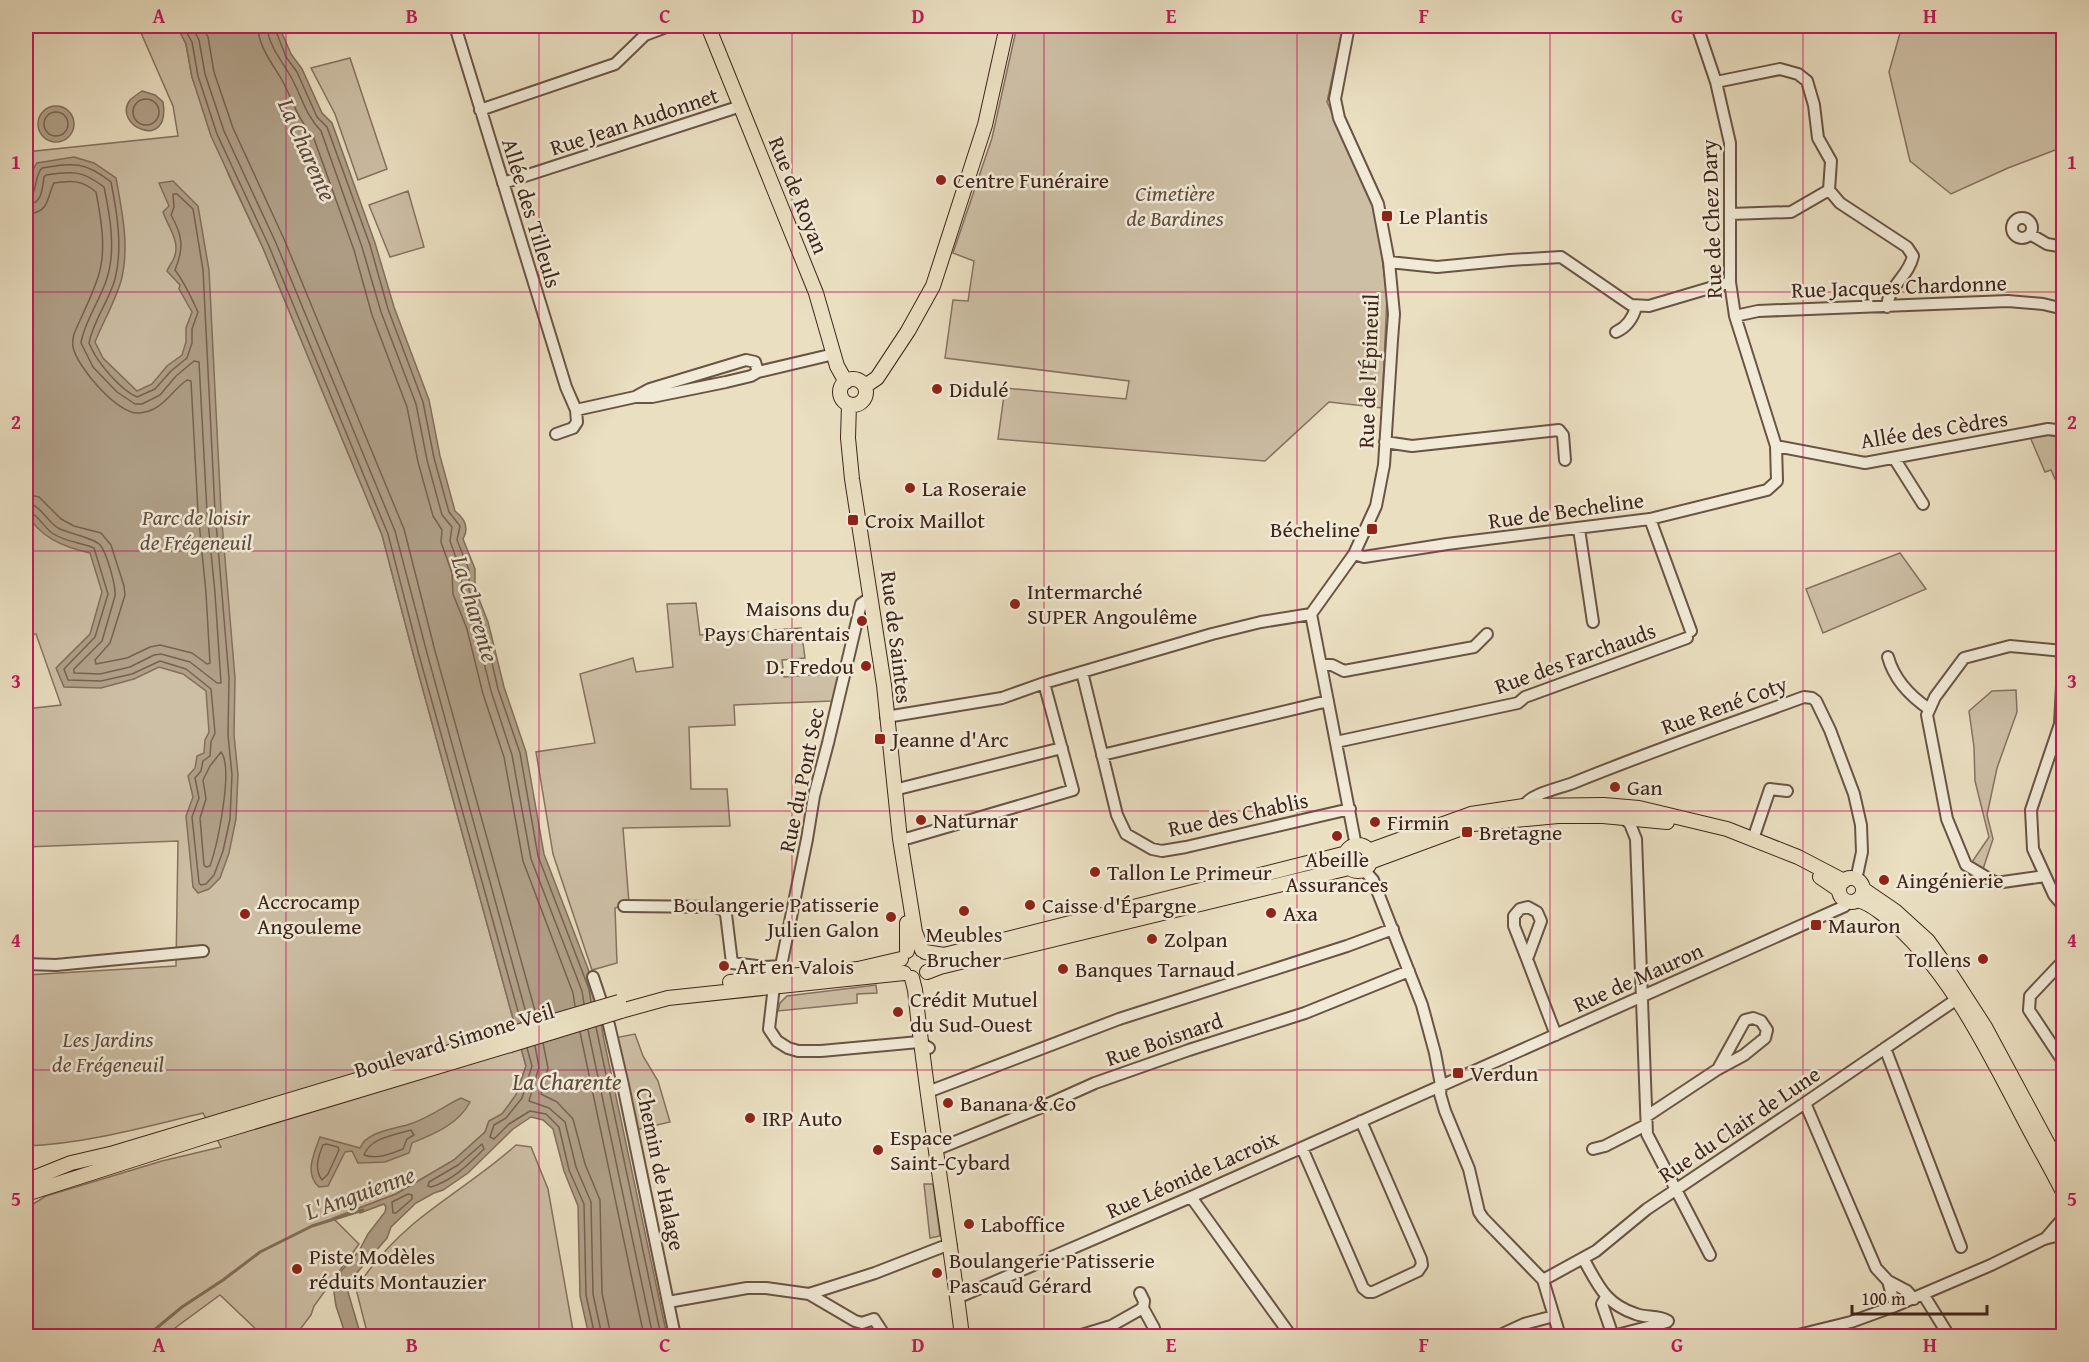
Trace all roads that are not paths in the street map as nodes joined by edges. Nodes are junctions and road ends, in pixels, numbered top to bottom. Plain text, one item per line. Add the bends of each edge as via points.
1 (455, 26) edge
2 (669, 26) edge
3 (708, 26) edge
4 (1007, 26) edge
5 (1348, 26) edge
6 (1697, 26) edge
7 (1716, 82) junction
8 (741, 106) junction
9 (480, 110) junction
10 (503, 183) junction
11 (1829, 190) junction
12 (1730, 214) junction
13 (2030, 234) dead end
14 (2064, 247) edge
15 (1389, 262) junction
16 (1730, 282) junction
17 (1636, 307) junction
18 (1887, 307) junction
19 (2064, 309) edge
20 (1735, 316) junction
21 (1616, 332) dead end
22 (834, 354) junction
23 (758, 372) junction
24 (846, 382) junction
25 (864, 386) junction
26 (635, 397) junction
27 (849, 404) junction
28 (576, 410) junction
29 (2064, 431) edge
30 (556, 434) dead end
31 (1385, 442) junction
32 (1776, 446) junction
33 (1894, 458) junction
34 (1565, 460) dead end
35 (1777, 481) joint
36 (1923, 504) dead end
37 (1650, 519) junction
38 (1579, 529) junction
39 (1357, 549) junction
40 (871, 597) junction
41 (1311, 614) junction
42 (1593, 622) dead end
43 (1487, 634) dead end
44 (2063, 649) edge
45 (1888, 657) dead end
46 (1321, 665) junction
47 (1082, 672) junction
48 (1044, 683) junction
49 (1328, 701) junction
50 (1929, 709) junction
51 (886, 717) junction
52 (2062, 719) edge
53 (1335, 742) junction
54 (1062, 748) junction
55 (1102, 755) junction
56 (1571, 784) junction
57 (894, 790) junction
58 (1787, 791) dead end
59 (1578, 805) junction
60 (1524, 806) junction
61 (1350, 809) junction
62 (1623, 817) junction
63 (1647, 819) junction
64 (900, 839) junction
65 (1636, 839) junction
66 (1753, 839) junction
67 (1361, 856) junction
68 (2044, 876) junction
69 (1851, 890) junction
70 (624, 906) dead end
71 (2064, 907) edge
72 (1393, 929) junction
73 (203, 951) dead end
74 (914, 953) junction
75 (1527, 959) dead end
76 (2064, 960) edge
77 (732, 963) junction
78 (26, 964) edge
79 (784, 970) junction
80 (1409, 971) junction
81 (916, 975) junction
82 (593, 976) dead end
83 (756, 979) junction
84 (727, 982) junction
85 (774, 986) junction
86 (1642, 996) junction
87 (1957, 999) junction
88 (620, 1007) junction
89 (1556, 1035) junction
90 (510, 1039) junction
91 (925, 1045) junction
92 (1885, 1048) junction
93 (2064, 1063) edge
94 (1718, 1070) junction
95 (1441, 1085) junction
96 (933, 1090) junction
97 (1805, 1103) junction
98 (1646, 1120) junction
99 (1361, 1121) junction
100 (1302, 1148) junction
101 (1593, 1149) dead end
102 (937, 1150) junction
103 (2064, 1175) edge
104 (26, 1181) edge
105 (1676, 1189) junction
106 (26, 1194) edge
107 (2064, 1194) edge
108 (1191, 1197) junction
109 (2064, 1217) edge
110 (2064, 1234) edge
111 (2044, 1239) junction
112 (951, 1246) junction
113 (1961, 1247) dead end
114 (1710, 1255) dead end
115 (1583, 1258) junction
116 (1543, 1280) junction
117 (1888, 1281) junction
118 (1140, 1293) dead end
119 (808, 1294) junction
120 (956, 1296) junction
121 (1606, 1297) junction
122 (1918, 1297) junction
123 (668, 1302) junction
124 (1895, 1306) junction
125 (1143, 1308) junction
126 (1554, 1316) junction
127 (1154, 1328) dead end
128 (675, 1336) edge
129 (885, 1336) edge
130 (962, 1336) edge
131 (1078, 1336) edge
132 (1291, 1336) edge
133 (1498, 1336) edge
134 (1560, 1336) edge
135 (1794, 1336) edge
136 (1949, 1336) edge

1 - 9 street, Allée des Tilleuls
2 - 9 street via 645,34 615,64
3 - 8 main road, Rue de Royan
4 - 25 main road via 985,125 933,286 877,378
5 - 15 street, Rue de l'Épineuil via 1335,99 1339,118 1378,204
6 - 7 street, Rue de Chez Dary
7 - 11 street via 1780,69 1807,81 1818,138 1831,162
7 - 12 street, Rue de Chez Dary via 1730,143
8 - 10 street, Rue Jean Audonnet
8 - 22 main road, Rue de Royan via 816,293
9 - 10 street, Allée des Tilleuls
10 - 28 street, Allée des Tilleuls
11 - 12 street via 1791,212
11 - 18 street via 1840,203 1907,247 1913,256 1910,267 1887,296
12 - 16 street, Rue de Chez Dary
13 - 14 street via 2047,244
15 - 17 street via 1437,267 1561,257
15 - 31 street, Rue de l'Épineuil via 1394,314
16 - 17 street
16 - 20 street, Rue de Chez Dary
17 - 21 street via 1632,319
18 - 19 street, Rue Jacques Chardonne via 2013,301
18 - 20 street, Rue Jacques Chardonne via 1758,311
20 - 32 street, Rue de Chez Dary
22 - 23 street
22 - 24 main road, Rue de Royan
23 - 26 street via 663,395
23 - 26 street via 755,362 746,360
24 - 25 main road via 854,380
24 - 27 main road via 841,396
25 - 27 main road via 863,400 857,405
26 - 28 street
27 - 40 main road, Rue de Saintes via 851,468
28 - 30 street via 573,428
29 - 33 street, Allée des Cèdres via 2048,429
31 - 34 street via 1412,446 1556,430 1563,435
31 - 39 street, Rue de l'Épineuil via 1377,506
32 - 33 street, Allée des Cèdres via 1858,462
32 - 35 street, Rue de Chez Dary
33 - 36 street
35 - 37 street, Rue de Becheline via 1767,490
37 - 38 street, Rue de Becheline
37 - 53 street, Rue des Farchauds via 1689,634 1518,703
38 - 39 street, Rue de Becheline via 1365,557
38 - 42 street
39 - 41 street, Rue de l'Épineuil
40 - 51 main road, Rue de Saintes
40 - 79 street, Rue du Pont Sec via 861,604 814,796
41 - 46 street
41 - 47 street via 1261,622
43 - 46 street via 1474,647 1344,671 1332,664
44 - 50 street via 2010,646 1964,658
44 - 52 street
45 - 50 street via 1897,678
46 - 49 street
47 - 48 street
47 - 55 street, Rue des Chablis
48 - 51 street via 1002,698
48 - 54 street
49 - 53 street
49 - 55 street
50 - 68 street via 1927,722 1947,819 1966,865 1996,883
51 - 57 main road, Rue de Saintes
52 - 68 street via 2031,810 2033,849
53 - 61 street
54 - 57 street
54 - 64 street via 1073,790
55 - 61 street, Rue des Chablis via 1117,815 1126,834 1152,849 1186,847
56 - 59 street via 1572,798
56 - 60 street, Rue René Coty via 1536,796
56 - 69 street, Rue René Coty via 1804,697 1812,698 1830,730 1861,825 1862,852
57 - 64 main road, Rue de Saintes
58 - 66 street via 1770,789
59 - 60 main road
59 - 66 main road via 1639,808
60 - 67 main road via 1471,814
61 - 67 street
62 - 63 main road
62 - 65 street
62 - 67 main road via 1558,816 1473,824
63 - 65 street
63 - 69 main road via 1723,836 1802,866
64 - 74 main road, Rue de Saintes via 915,932
65 - 86 street
66 - 69 main road via 1798,857
67 - 72 street
67 - 74 main road, Boulevard Simone Veil via 944,955
67 - 81 main road, Boulevard Simone Veil via 1346,861 1349,868
68 - 71 street
69 - 86 street, Rue de Mauron via 1845,906
69 - 87 main road via 1912,940
69 - 103 main road via 1895,911 1928,941 1961,987
70 - 77 street via 723,910
72 - 80 street
72 - 96 street via 1119,1019
73 - 78 street via 56,965
74 - 79 main road, Boulevard Simone Veil via 858,969
74 - 81 main road via 901,967
74 - 81 main road via 930,964
75 - 89 street
76 - 93 street via 2028,1003
77 - 79 street
77 - 83 street
77 - 84 street
79 - 83 main road, Boulevard Simone Veil
80 - 95 street via 1422,1005
80 - 102 street, Rue Boisnard via 1305,1013 1095,1083
81 - 85 main road, Boulevard Simone Veil
81 - 91 main road
82 - 123 street, Chemin de Halage via 609,1025
83 - 84 main road, Boulevard Simone Veil
84 - 88 main road, Boulevard Simone Veil via 659,992
85 - 88 main road, Boulevard Simone Veil
85 - 91 street via 769,1029 788,1048 810,1052
86 - 89 street, Rue de Mauron
86 - 98 street
87 - 92 street, Rue du Clair de Lune
87 - 107 main road
88 - 90 main road, Boulevard Simone Veil, bridge
89 - 95 street, Rue de Mauron
90 - 104 main road, Boulevard Simone Veil via 71,1163
90 - 106 main road, Boulevard Simone Veil
91 - 96 main road
91 - 102 main road
92 - 97 street, Rue du Clair de Lune
92 - 113 street
94 - 94 street via 1765,1038 1767,1030 1761,1021 1745,1020
94 - 98 street
95 - 99 street, Rue Léonide Lacroix
95 - 116 street via 1445,1111 1468,1169 1479,1212
96 - 102 main road
97 - 105 street, Rue du Clair de Lune
97 - 117 street via 1876,1268
98 - 101 street via 1605,1146
98 - 105 street via 1647,1134
99 - 100 street, Rue Léonide Lacroix
99 - 100 street via 1422,1265 1418,1271 1373,1292 1363,1288
100 - 108 street, Rue Léonide Lacroix
102 - 112 main road
105 - 114 street
105 - 115 street, Rue du Clair de Lune
108 - 120 street, Rue Léonide Lacroix
108 - 132 street
109 - 111 street
110 - 111 street
111 - 122 street
112 - 119 street
112 - 120 main road
115 - 116 street, Rue du Clair de Lune
115 - 121 street
116 - 126 street
117 - 122 street
117 - 124 street
118 - 125 street
119 - 123 street via 747,1288
119 - 129 street via 855,1321 874,1319
120 - 130 main road
121 - 121 street via 1635,1314 1668,1322 1613,1336 1602,1304
122 - 124 street
122 - 136 street
123 - 128 street, Chemin de Halage
124 - 135 street
125 - 127 street
125 - 131 street via 1111,1326
126 - 133 street
126 - 134 street

